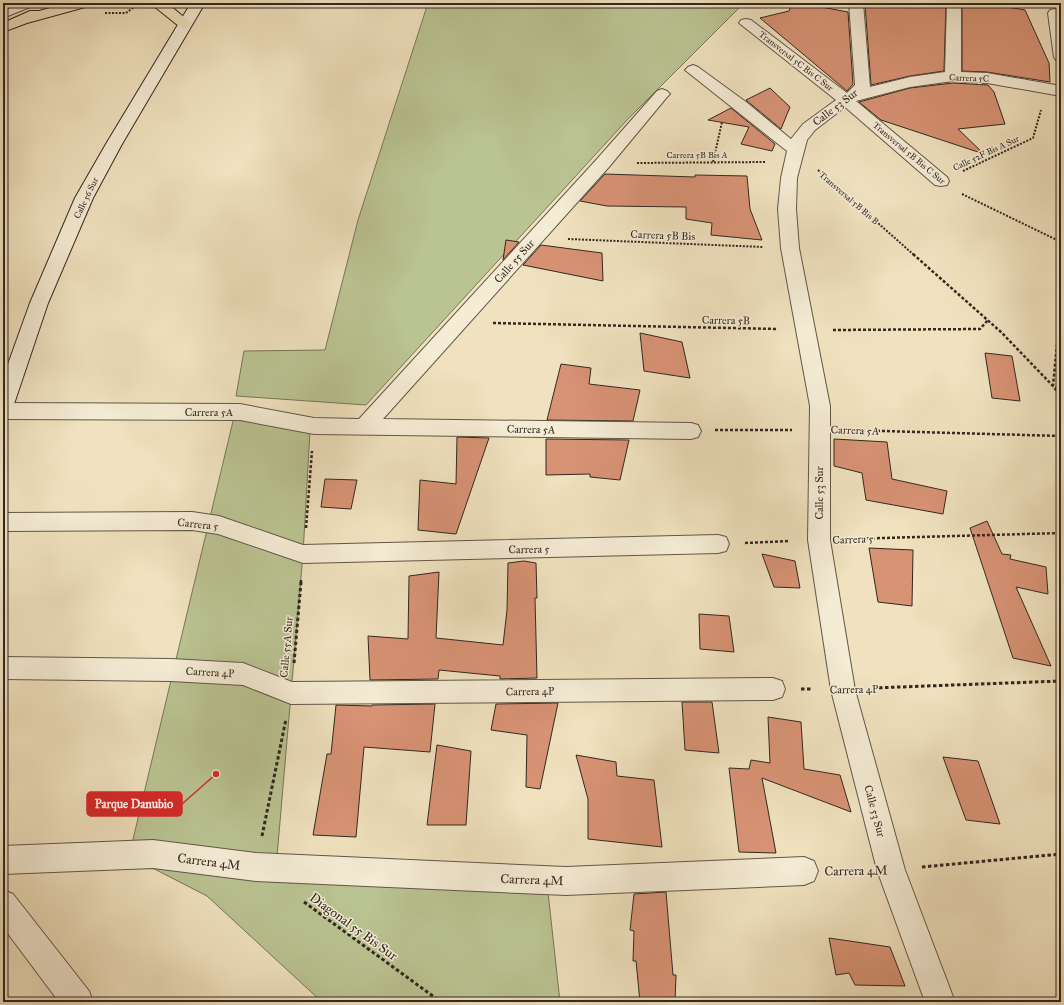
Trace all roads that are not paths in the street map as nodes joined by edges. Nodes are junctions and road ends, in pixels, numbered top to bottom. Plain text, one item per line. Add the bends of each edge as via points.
1 (31, 3) edge
2 (61, 3) edge
3 (84, 3) edge
4 (157, 3) edge
5 (198, 3) edge
6 (856, 3) edge
7 (954, 3) edge
8 (1055, 12) dead end
9 (3, 15) edge
10 (21, 20) junction
11 (746, 23) dead end
12 (185, 24) junction
13 (3, 28) edge
14 (1061, 57) edge
15 (693, 70) dead end
16 (953, 76) junction
17 (1054, 90) edge
18 (662, 94) dead end
19 (850, 98) junction
20 (793, 156) junction
21 (941, 182) road end
22 (3, 407) edge
23 (3, 411) edge
24 (364, 427) junction
25 (691, 431) road end
26 (3, 522) edge
27 (718, 544) road end
28 (3, 668) edge
29 (773, 689) road end
30 (3, 860) edge
31 (804, 871) road end
32 (3, 904) edge
33 (78, 1002) edge
34 (940, 1002) edge

1 - 9 lane
2 - 10 main road
3 - 10 main road
4 - 12 main road
5 - 12 street, Calle 56 Sur
6 - 19 street, Calle 53 Sur via 863,86
7 - 16 street
8 - 14 street
10 - 13 main road
11 - 19 street, Transversal 5C Bis C Sur
12 - 22 street, Calle 56 Sur via 84,198 39,303
15 - 20 street via 728,96
16 - 17 street, Carrera 5C via 987,78
16 - 19 street, Carrera 5C via 910,82
18 - 24 street, Calle 55 Sur via 603,163
19 - 20 street, Calle 53 Sur via 828,111 809,127 799,139
19 - 21 street, Transversal 5B Bis C Sur
20 - 34 street, Calle 53 Sur via 787,209 790,248 820,406 819,540 843,690 891,870
23 - 24 street, Carrera 5A via 240,412 314,426
24 - 25 street, Carrera 5A
26 - 27 street, Carrera 5 via 192,521 220,525 304,554
28 - 29 street, Carrera 4P via 171,670 244,674 291,693
30 - 31 street, Carrera 4M via 153,854 256,867 566,881
32 - 33 street

